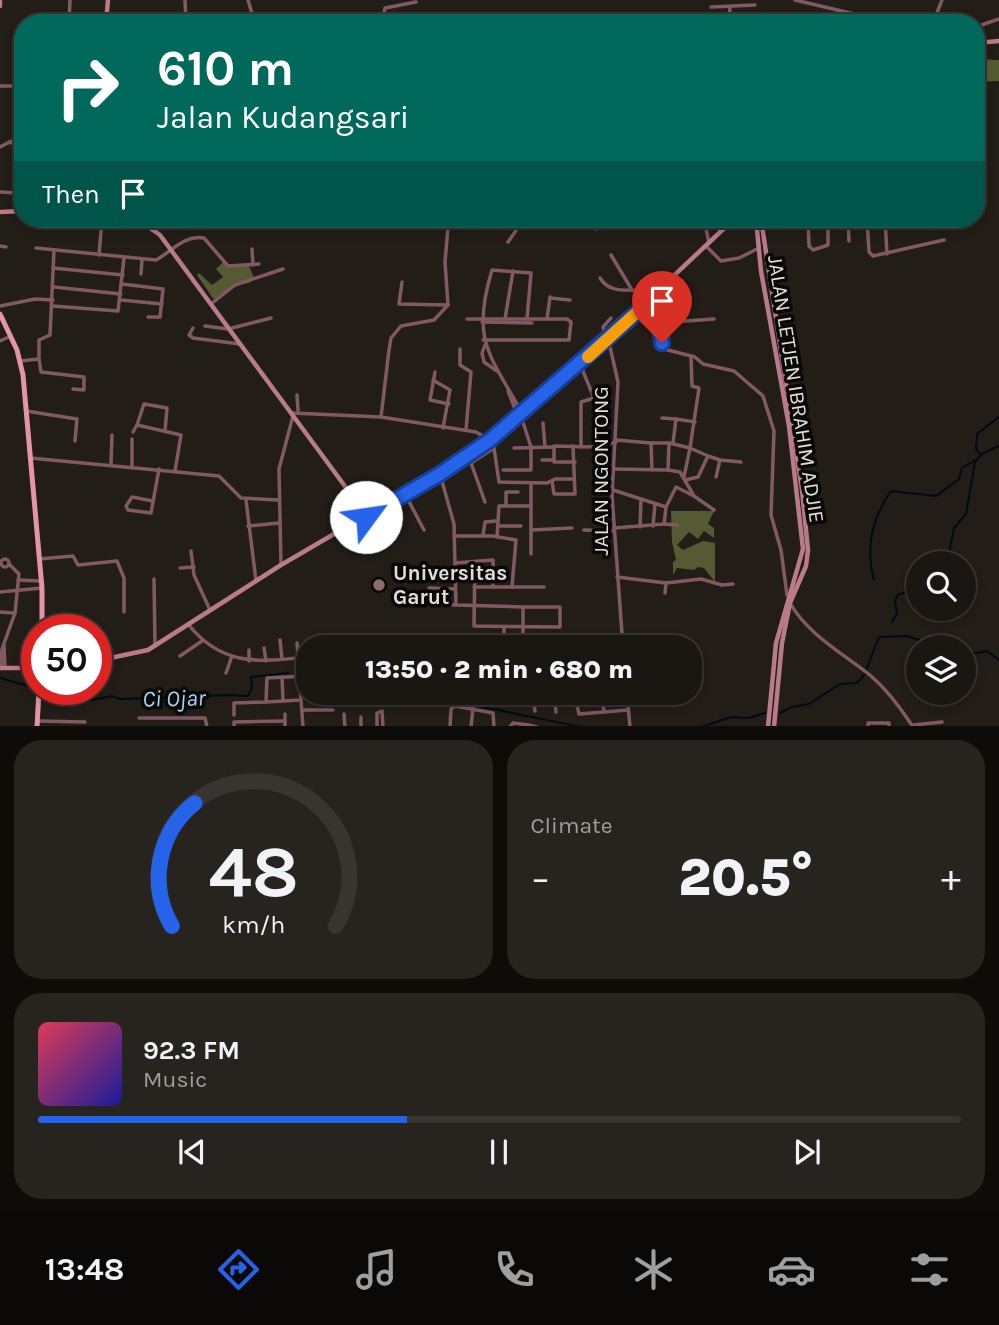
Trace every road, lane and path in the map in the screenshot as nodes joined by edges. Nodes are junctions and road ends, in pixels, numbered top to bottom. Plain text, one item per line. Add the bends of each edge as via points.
1 (0, 0) edge
2 (727, 0) edge
3 (747, 0) edge
4 (796, 0) edge
5 (416, 2) dead end
6 (755, 5) dead end
7 (0, 6) edge
8 (711, 6) dead end
9 (747, 6) junction
10 (729, 7) junction
11 (383, 14) edge
12 (729, 14) edge
13 (855, 14) edge
14 (14, 137) edge
15 (9, 142) junction
16 (14, 143) edge
17 (0, 147) edge
18 (101, 228) edge
19 (150, 228) edge
20 (448, 228) edge
21 (518, 228) edge
22 (705, 228) edge
23 (724, 228) edge
24 (759, 228) edge
25 (760, 228) edge
26 (809, 228) edge
27 (828, 228) edge
28 (848, 228) edge
29 (868, 228) edge
30 (886, 228) edge
31 (944, 240) dead end
32 (849, 241) dead end
33 (508, 242) dead end
34 (707, 244) junction
35 (0, 246) edge
36 (6, 247) dead end
37 (36, 248) dead end
38 (759, 248) junction
39 (252, 249) dead end
40 (54, 250) junction
41 (171, 250) junction
42 (887, 254) junction
43 (99, 255) junction
44 (611, 255) dead end
45 (124, 258) junction
46 (142, 260) junction
47 (259, 264) dead end
48 (253, 265) junction
49 (53, 268) junction
50 (283, 269) dead end
51 (513, 271) junction
52 (141, 274) dead end
53 (123, 275) junction
54 (600, 278) dead end
55 (402, 282) dead end
56 (122, 285) junction
57 (54, 287) junction
58 (632, 290) junction
59 (121, 294) junction
60 (656, 295) junction
61 (121, 300) junction
62 (570, 300) dead end
63 (649, 302) junction
64 (53, 303) junction
65 (162, 304) junction
66 (211, 304) junction
67 (448, 305) junction
68 (0, 306) edge
69 (0, 314) edge
70 (148, 317) dead end
71 (271, 318) dead end
72 (467, 318) dead end
73 (611, 318) dead end
74 (505, 319) junction
75 (527, 319) junction
76 (548, 319) junction
77 (714, 319) dead end
78 (482, 320) junction
79 (532, 323) dead end
80 (658, 323) junction
81 (205, 326) dead end
82 (193, 328) dead end
83 (230, 329) junction
84 (11, 336) junction
85 (607, 339) junction
86 (0, 341) edge
87 (484, 343) junction
88 (240, 344) junction
89 (460, 349) dead end
90 (691, 356) junction
91 (39, 359) junction
92 (20, 361) junction
93 (580, 364) junction
94 (497, 371) junction
95 (435, 372) dead end
96 (433, 380) junction
97 (73, 389) dead end
98 (296, 394) dead end
99 (594, 398) junction
100 (449, 404) junction
101 (26, 411) junction
102 (294, 413) junction
103 (519, 413) junction
104 (381, 417) junction
105 (662, 418) dead end
106 (676, 419) junction
107 (695, 422) junction
108 (543, 423) dead end
109 (137, 425) junction
110 (443, 428) junction
111 (466, 430) junction
112 (165, 431) junction
113 (133, 432) dead end
114 (112, 435) dead end
115 (132, 439) dead end
116 (490, 440) junction
117 (75, 441) dead end
118 (616, 441) junction
119 (651, 443) junction
120 (671, 443) junction
121 (573, 446) junction
122 (597, 446) junction
123 (531, 447) junction
124 (545, 447) junction
125 (553, 447) dead end
126 (581, 447) junction
127 (494, 448) junction
128 (514, 448) dead end
129 (690, 448) junction
130 (708, 456) junction
131 (30, 458) junction
132 (542, 460) dead end
133 (554, 460) junction
134 (720, 460) junction
135 (575, 462) junction
136 (741, 462) dead end
137 (111, 464) junction
138 (132, 466) junction
139 (159, 469) junction
140 (614, 469) junction
141 (503, 470) dead end
142 (652, 470) junction
143 (668, 470) junction
144 (175, 471) junction
145 (440, 476) junction
146 (716, 477) dead end
147 (685, 478) junction
148 (574, 479) junction
149 (552, 481) junction
150 (531, 483) junction
151 (612, 490) junction
152 (800, 491) junction
153 (518, 492) dead end
154 (404, 494) junction
155 (694, 496) junction
156 (246, 499) junction
157 (278, 500) junction
158 (641, 500) junction
159 (153, 501) junction
160 (485, 502) dead end
161 (655, 504) junction
162 (506, 505) junction
163 (531, 506) junction
164 (667, 507) junction
165 (361, 508) junction
166 (714, 510) dead end
167 (375, 512) junction
168 (360, 520) junction
169 (279, 523) junction
170 (498, 524) junction
171 (664, 524) junction
172 (677, 525) dead end
173 (248, 526) junction
174 (520, 526) dead end
175 (653, 526) junction
176 (640, 527) junction
177 (572, 528) dead end
178 (424, 530) dead end
179 (531, 530) junction
180 (584, 530) dead end
181 (614, 530) junction
182 (454, 536) junction
183 (483, 536) junction
184 (497, 537) junction
185 (191, 551) dead end
186 (531, 554) dead end
187 (39, 559) junction
188 (475, 562) junction
189 (455, 563) junction
190 (1, 564) edge
191 (281, 565) junction
192 (194, 567) junction
193 (180, 568) dead end
194 (617, 577) junction
195 (154, 579) dead end
196 (18, 580) junction
197 (256, 581) junction
198 (666, 583) junction
199 (41, 584) junction
200 (733, 584) dead end
201 (474, 587) junction
202 (493, 587) junction
203 (512, 587) junction
204 (544, 587) dead end
205 (429, 588) dead end
206 (455, 589) junction
207 (0, 592) edge
208 (16, 592) junction
209 (665, 593) dead end
210 (787, 595) junction
211 (419, 602) dead end
212 (790, 603) junction
213 (456, 605) junction
214 (474, 606) junction
215 (523, 607) junction
216 (211, 610) junction
217 (0, 612) edge
218 (124, 612) dead end
219 (15, 613) junction
220 (42, 614) edge
221 (188, 624) junction
222 (504, 627) junction
223 (523, 627) junction
224 (504, 635) edge
225 (523, 635) edge
226 (622, 635) edge
227 (3, 636) edge
228 (280, 640) dead end
229 (202, 641) junction
230 (155, 646) junction
231 (264, 648) dead end
232 (248, 650) dead end
233 (180, 656) dead end
234 (232, 656) junction
235 (112, 658) edge
236 (296, 658) edge
237 (282, 659) junction
238 (249, 661) junction
239 (266, 661) junction
240 (2, 668) edge
241 (21, 668) edge
242 (226, 673) dead end
243 (775, 675) junction
244 (282, 677) junction
245 (296, 677) edge
246 (296, 700) edge
247 (283, 701) junction
248 (266, 702) junction
249 (38, 705) edge
250 (302, 705) edge
251 (534, 705) edge
252 (555, 705) edge
253 (576, 705) edge
254 (603, 705) edge
255 (628, 705) edge
256 (472, 707) junction
257 (302, 710) junction
258 (333, 710) dead end
259 (628, 710) junction
260 (535, 711) dead end
261 (556, 712) dead end
262 (604, 712) junction
263 (285, 714) dead end
264 (344, 714) dead end
265 (360, 717) dead end
266 (139, 718) dead end
267 (234, 721) edge
268 (942, 722) dead end
269 (85, 723) dead end
270 (37, 724) edge
271 (285, 724) edge
272 (207, 726) edge
273 (303, 726) edge
274 (345, 726) edge
275 (361, 726) edge
276 (377, 726) edge
277 (384, 726) edge
278 (450, 726) edge
279 (471, 726) edge
280 (494, 726) edge
281 (510, 726) edge
282 (528, 726) edge
283 (537, 726) edge
284 (630, 726) edge
285 (768, 726) edge
286 (774, 726) edge
287 (868, 726) edge
288 (889, 726) edge
289 (913, 726) edge

1 - 7 main road
2 - 10 street
3 - 9 street
4 - 13 street
5 - 11 street via 383,9
6 - 9 street
8 - 10 street
9 - 10 street
10 - 12 street
14 - 15 street
15 - 16 street
15 - 17 street
18 - 43 street
19 - 41 main road
20 - 67 street
21 - 33 street
22 - 34 street
23 - 34 main road
24 - 38 main road, JALAN LETJEN IBRAHIM ADJIE
25 - 152 main road, JALAN LETJEN IBRAHIM ADJIE
26 - 27 street via 813,250 828,245
28 - 32 street
29 - 42 street via 870,255
30 - 42 street
31 - 42 street
34 - 38 street via 721,261
34 - 60 main road
35 - 36 street
37 - 40 street
38 - 152 main road, JALAN LETJEN IBRAHIM ADJIE
39 - 48 street
40 - 43 street
40 - 49 street
41 - 46 street via 156,260
41 - 48 street via 184,240 202,237 228,266
41 - 66 main road
43 - 45 street
44 - 58 street
45 - 46 street
45 - 53 street
46 - 52 street
47 - 48 street
49 - 53 street
49 - 57 street
50 - 66 street via 235,285
51 - 74 street
51 - 75 street via 531,273
51 - 78 street via 491,271
53 - 56 street
54 - 58 street via 608,286
55 - 67 street via 399,304
56 - 59 street
56 - 65 street via 163,289
57 - 59 street
57 - 64 street
58 - 60 street
59 - 61 street
60 - 63 main road
61 - 64 street via 117,312
61 - 65 street
62 - 76 street via 550,297
63 - 80 street
63 - 85 main road
64 - 68 street via 35,299
64 - 91 street via 51,332 39,340
65 - 70 street via 160,317
66 - 83 main road
67 - 104 street via 434,320 412,321 395,331 386,364
69 - 84 main road
71 - 83 street
72 - 78 street
73 - 85 street via 603,327
74 - 75 street
74 - 78 street
75 - 76 street
76 - 87 street via 571,321 571,338
77 - 80 street
78 - 79 street
78 - 87 street
80 - 90 street via 663,348
81 - 83 street
82 - 88 street via 189,335 193,338
83 - 88 main road
84 - 86 street
84 - 92 main road
85 - 93 main road
85 - 118 street, JALAN NGONTONG via 618,382
87 - 94 street
87 - 94 street via 484,362
88 - 102 main road
89 - 111 street via 460,365 471,372
90 - 107 street via 692,386 699,388
90 - 210 street via 734,371 762,396 774,431 771,515
91 - 92 street
91 - 97 street via 41,372 84,377 83,390
92 - 101 main road
93 - 99 street
93 - 103 main road
94 - 103 street
95 - 96 street
96 - 100 street via 450,389
96 - 100 street via 430,400
98 - 102 street
99 - 122 street via 599,400
99 - 126 street via 581,402
100 - 110 street
101 - 117 street via 77,419
101 - 131 main road
102 - 104 street
102 - 157 street via 279,469
102 - 165 main road
103 - 116 main road
103 - 123 street
104 - 110 street
105 - 106 street
106 - 107 street
106 - 120 street
107 - 129 street
108 - 124 street
109 - 112 street
109 - 112 street via 144,404 167,408
109 - 113 street
110 - 111 street
111 - 116 street
112 - 144 street via 183,437
114 - 137 street
115 - 138 street
116 - 127 street
116 - 145 main road
118 - 119 street
118 - 122 street
118 - 140 street, JALAN NGONTONG
119 - 120 street
119 - 142 street
120 - 129 street
120 - 143 street
121 - 126 street
121 - 133 street via 554,446
121 - 135 street
122 - 126 street
123 - 124 street
123 - 128 street
123 - 141 street via 531,470
124 - 125 street
127 - 150 street via 498,482
127 - 160 street via 471,462
129 - 130 street
129 - 147 street
130 - 134 street
130 - 147 street via 698,477
131 - 137 street
131 - 187 main road
132 - 133 street
133 - 135 street
134 - 136 street
134 - 146 street
135 - 148 street
137 - 138 street
138 - 139 street
139 - 144 street
139 - 159 street
140 - 142 street
140 - 151 street, JALAN NGONTONG
142 - 143 street
143 - 147 street
144 - 156 street via 219,476
145 - 154 main road
145 - 182 street
147 - 155 street
148 - 149 street
148 - 149 street via 575,494 554,494
149 - 150 street
150 - 163 street
151 - 158 street
151 - 181 street, JALAN NGONTONG
152 - 210 main road, JALAN LETJEN IBRAHIM ADJIE via 803,549
152 - 212 main road, JALAN LETJEN IBRAHIM ADJIE via 807,557
153 - 162 street via 506,492
154 - 167 main road
154 - 178 street
155 - 164 street via 676,487
155 - 166 street
156 - 157 street
156 - 173 street
157 - 169 street
158 - 161 street
158 - 176 street
159 - 159 street via 151,513 126,506 132,498
161 - 164 street
161 - 175 street
162 - 163 street
162 - 170 street via 499,506
163 - 179 street
164 - 171 street
165 - 167 main road
165 - 168 main road
167 - 168 main road
168 - 191 main road
169 - 173 street
169 - 191 street
170 - 174 street
170 - 183 street via 485,522
170 - 184 street
171 - 172 street
171 - 175 street
173 - 197 street
175 - 176 street
176 - 181 street
177 - 179 street
179 - 186 street
180 - 181 street
181 - 194 street, JALAN NGONTONG
182 - 183 street
182 - 189 street
183 - 184 street
184 - 203 street via 516,540
185 - 192 street
187 - 199 main road
187 - 218 street via 73,556 78,565 117,561 124,578
188 - 189 street
188 - 201 street
188 - 202 street via 493,561
189 - 206 street
190 - 196 street via 7,559 17,570
191 - 197 main road
192 - 193 street
192 - 216 street
194 - 198 street
194 - 226 street, JALAN NGONTONG
195 - 230 street
196 - 199 street
196 - 208 street
197 - 216 main road
198 - 200 street via 701,579
198 - 209 street
199 - 208 street
199 - 220 main road
201 - 202 street
201 - 214 street
202 - 203 street
203 - 204 street
205 - 206 street
206 - 213 street
207 - 208 street
208 - 219 street
210 - 243 main road, JALAN LETJEN IBRAHIM ADJIE via 776,643
211 - 213 street
212 - 243 main road, JALAN LETJEN IBRAHIM ADJIE
212 - 289 street via 800,618 880,684
213 - 214 street
214 - 215 street
214 - 222 street via 474,626
215 - 223 street
215 - 223 street via 560,607 561,625
216 - 221 main road
217 - 219 street
219 - 227 street
221 - 229 street
221 - 230 main road
222 - 223 street
222 - 224 street
223 - 225 street
227 - 240 street
228 - 237 street
229 - 233 street
229 - 234 street
230 - 235 main road
231 - 239 street
232 - 238 street
234 - 238 street
234 - 242 street
236 - 237 street
237 - 239 street
238 - 239 street
240 - 241 main road
243 - 285 main road, JALAN LETJEN IBRAHIM ADJIE
243 - 286 main road, JALAN LETJEN IBRAHIM ADJIE
244 - 245 street
244 - 247 street
244 - 248 street via 266,680
246 - 247 street
247 - 248 street
248 - 267 street via 234,703
249 - 270 main road
250 - 257 street
251 - 260 street
252 - 261 street
253 - 262 street via 578,714
254 - 262 street
255 - 259 street
256 - 278 street via 452,706
256 - 279 street
256 - 280 street via 493,713
257 - 258 street
257 - 273 street
259 - 262 street
259 - 284 street
263 - 271 street
264 - 274 street
265 - 275 street
266 - 272 street via 205,718
267 - 271 street
268 - 289 street
269 - 270 street
276 - 277 street via 377,712 382,711
281 - 282 street
282 - 283 street
287 - 288 street

